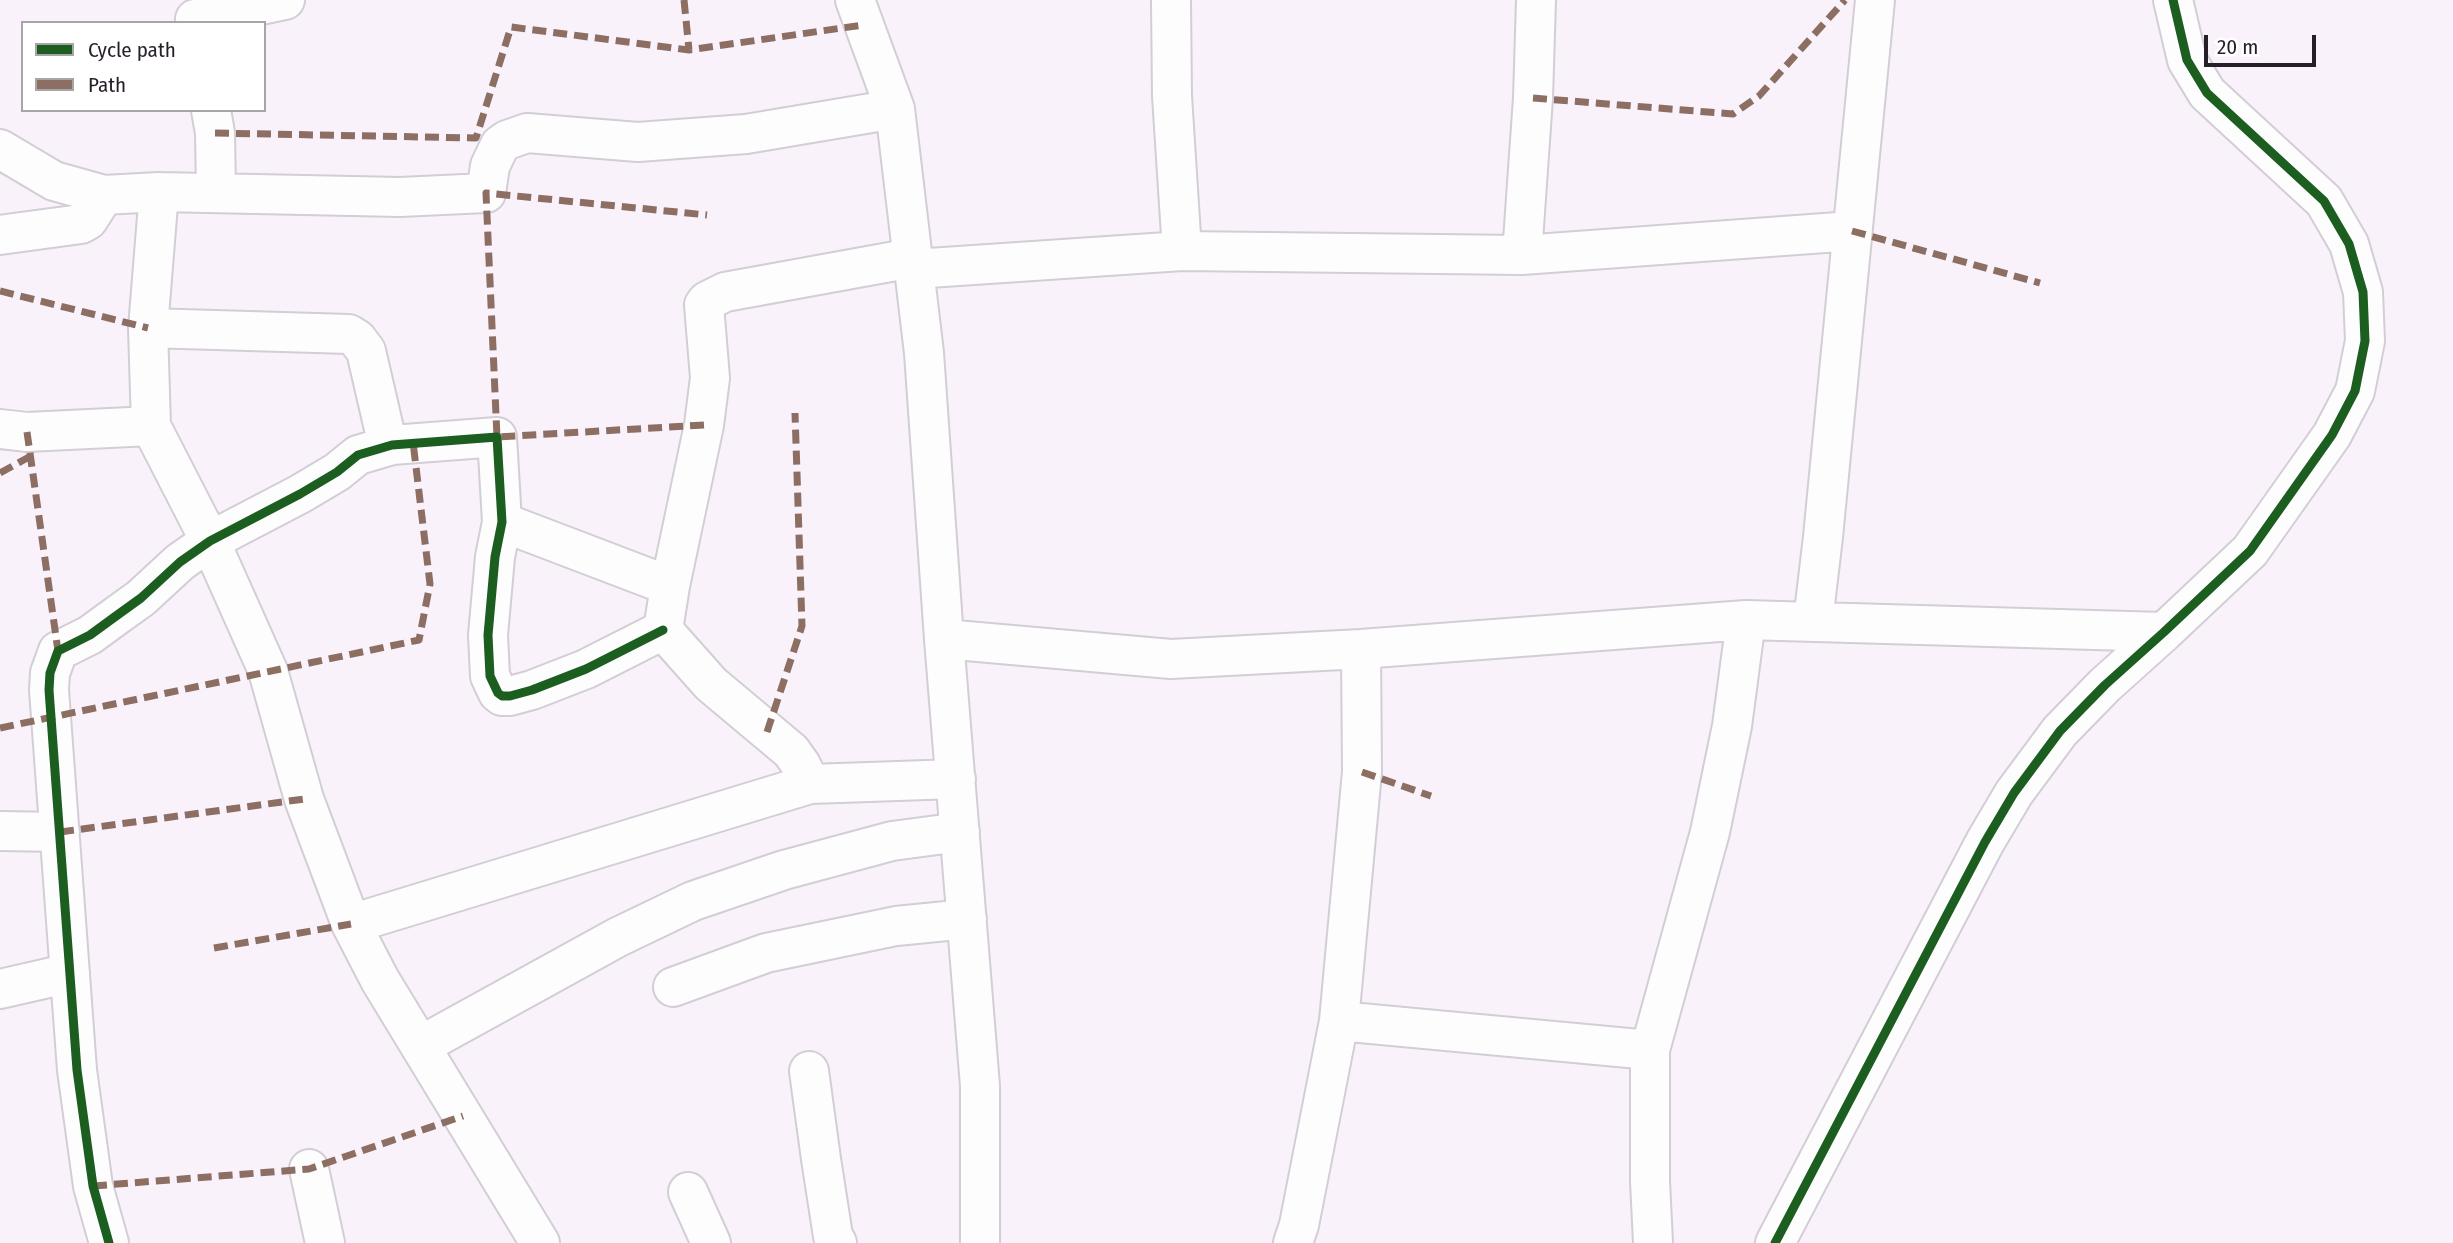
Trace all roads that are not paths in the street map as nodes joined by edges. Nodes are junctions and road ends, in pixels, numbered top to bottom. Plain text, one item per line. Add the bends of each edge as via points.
1 (285, 0) edge
2 (855, 0) edge
3 (1171, 0) edge
4 (1536, 0) edge
5 (1875, 0) edge
6 (2173, 0) edge
7 (194, 14) edge
8 (895, 109) junction
9 (211, 112) edge
10 (0, 149) edge
11 (159, 192) junction
12 (216, 193) junction
13 (104, 195) junction
14 (1852, 231) junction
15 (0, 235) edge
16 (1182, 251) junction
17 (1522, 255) junction
18 (913, 263) junction
19 (148, 328) junction
20 (151, 426) junction
21 (0, 429) edge
22 (388, 446) junction
23 (502, 522) junction
24 (210, 541) junction
25 (670, 586) junction
26 (1746, 620) junction
27 (1813, 621) junction
28 (663, 630) junction
29 (2164, 632) junction
30 (944, 639) junction
31 (1361, 649) junction
32 (956, 779) junction
33 (810, 784) junction
34 (0, 831) edge
35 (60, 832) junction
36 (960, 832) junction
37 (967, 919) junction
38 (351, 924) junction
39 (70, 973) junction
40 (673, 987) dead end
41 (0, 989) edge
42 (1339, 1021) junction
43 (420, 1046) junction
44 (1650, 1050) junction
45 (809, 1071) dead end
46 (309, 1169) dead end
47 (688, 1192) dead end
48 (108, 1243) edge
49 (325, 1243) edge
50 (540, 1243) edge
51 (711, 1243) edge
52 (837, 1243) edge
53 (981, 1243) edge
54 (1293, 1243) edge
55 (1653, 1243) edge
56 (1775, 1243) edge

1 - 7 street
2 - 8 street
3 - 16 street
4 - 17 street
5 - 14 street
6 - 29 street via 2187,60 2207,93 2324,201 2349,244 2363,292 2365,341 2355,391 2332,435 2250,551
8 - 12 street via 747,134 638,142 527,133 500,145 490,166 486,193 400,197
8 - 18 street
9 - 12 street
10 - 13 street via 54,181
11 - 12 street
11 - 13 street
11 - 19 street
13 - 15 street via 81,224
14 - 17 street
14 - 27 street
16 - 17 street
16 - 18 street
18 - 25 street via 725,292 707,301 710,378 704,425
18 - 30 street via 931,424
19 - 20 street
19 - 22 street via 349,334 366,351
20 - 21 street via 27,432
20 - 24 street
22 - 23 street via 497,437
22 - 24 street via 358,455 300,494
23 - 25 street
23 - 28 street via 488,635 489,676 502,696 586,669
24 - 35 street via 116,617 58,651 49,690
24 - 38 street via 268,671 304,799
25 - 28 street
26 - 27 street
26 - 31 street
26 - 44 street via 1732,726 1710,832
27 - 29 street
28 - 33 street via 710,684 791,751
29 - 56 street via 2060,732 2014,793
30 - 31 street via 1171,659
30 - 32 street
31 - 42 street via 1362,772
32 - 33 street
32 - 36 street
33 - 38 street
34 - 35 street
35 - 39 street
36 - 37 street
36 - 43 street via 892,841 693,901
37 - 40 street via 896,926 766,953
37 - 53 street via 980,1086
38 - 43 street
39 - 41 street
39 - 48 street via 93,1186
42 - 44 street
42 - 54 street
43 - 50 street
44 - 55 street
45 - 52 street
46 - 49 street
47 - 51 street

